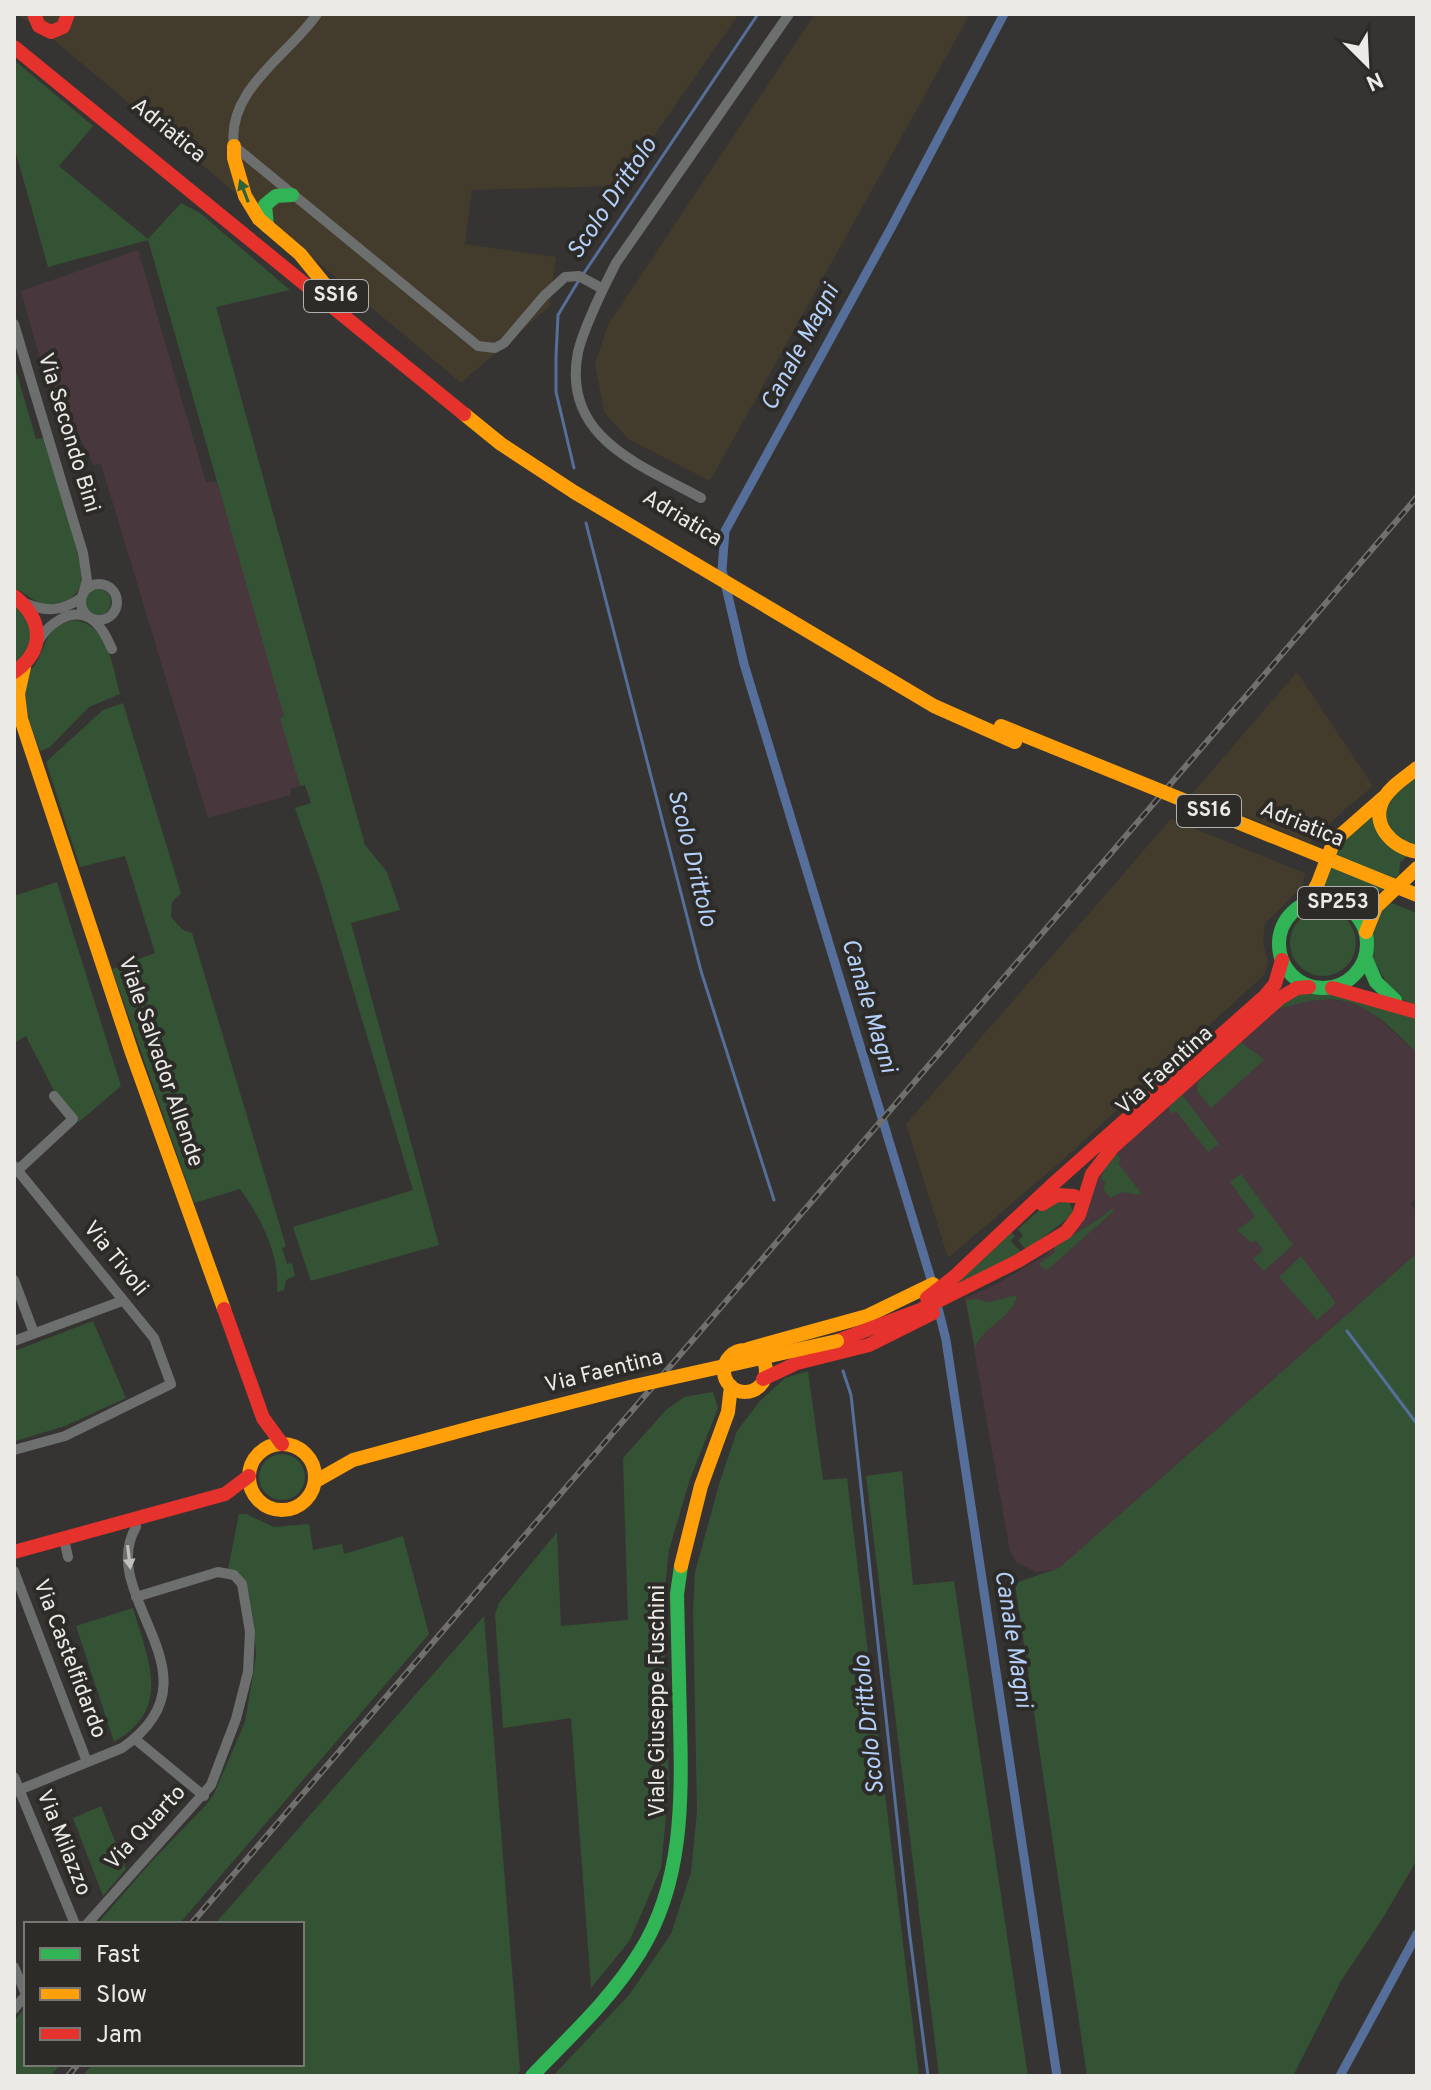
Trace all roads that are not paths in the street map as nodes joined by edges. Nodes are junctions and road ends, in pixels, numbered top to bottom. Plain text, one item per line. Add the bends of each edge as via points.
1 (34, 14) edge
2 (68, 14) edge
3 (317, 14) edge
4 (789, 14) edge
5 (14, 34) edge
6 (14, 47) edge
7 (234, 146) junction
8 (292, 195) junction
9 (267, 226) junction
10 (603, 289) junction
11 (330, 291) junction
12 (14, 324) edge
13 (701, 498) dead end
14 (669, 543) junction
15 (83, 553) junction
16 (102, 585) junction
17 (82, 596) junction
18 (19, 600) edge
19 (114, 611) junction
20 (88, 617) junction
21 (37, 644) junction
22 (19, 669) edge
23 (17, 714) edge
24 (1417, 768) edge
25 (1384, 797) junction
26 (1417, 852) edge
27 (1417, 868) edge
28 (1417, 895) edge
29 (1307, 903) junction
30 (1417, 907) edge
31 (1366, 932) junction
32 (1366, 959) junction
33 (1282, 960) junction
34 (1309, 987) junction
35 (1332, 988) junction
36 (1411, 1010) edge
37 (54, 1096) dead end
38 (16, 1168) edge
39 (1051, 1186) junction
40 (1074, 1196) junction
41 (1023, 1212) junction
42 (1079, 1215) junction
43 (14, 1280) edge
44 (122, 1301) junction
45 (920, 1306) junction
46 (34, 1333) junction
47 (14, 1341) edge
48 (748, 1349) junction
49 (763, 1379) junction
50 (731, 1386) junction
51 (752, 1391) junction
52 (263, 1418) junction
53 (724, 1429) junction
54 (282, 1444) junction
55 (14, 1450) edge
56 (261, 1452) junction
57 (311, 1459) junction
58 (353, 1460) junction
59 (249, 1476) junction
60 (316, 1481) junction
61 (225, 1494) junction
62 (257, 1500) junction
63 (134, 1519) junction
64 (64, 1539) junction
65 (14, 1552) edge
66 (68, 1557) dead end
67 (14, 1571) edge
68 (136, 1597) junction
69 (135, 1739) junction
70 (87, 1762) junction
71 (14, 1777) edge
72 (17, 1791) edge
73 (204, 1796) junction
74 (74, 1922) edge
75 (89, 1922) edge
76 (14, 1967) edge
77 (24, 1990) edge
78 (532, 2076) edge

1 - 2 main road via 39,26 51,32 63,27
3 - 7 street via 250,90 234,128
4 - 10 street
5 - 11 main road, Adriatica / SS16
6 - 14 main road, Adriatica / SS16 via 501,444 574,492
7 - 8 street
9 -> 7 main road via 245,196
8 - 9 main road via 276,196 265,205
8 - 10 street via 478,346 504,343 557,281 573,275
9 - 11 main road via 300,254
10 - 13 street via 579,350 580,402 592,426 615,451
11 - 14 main road, Adriatica / SS16 via 498,428
12 - 15 street, Via Secondo Bini
14 - 28 main road, Adriatica / SS16, bridge via 918,685 1001,726
14 - 30 main road, Adriatica / SS16 via 934,706
15 - 16 street, Via Secondo Bini
15 - 17 street, Via Secondo Bini via 87,580
16 - 17 street via 91,586
16 - 19 street via 115,595
17 - 18 street via 70,606 48,611
17 - 20 street
18 - 21 main road via 33,615
19 - 20 street via 106,619
19 - 20 street via 112,649
20 - 21 street via 57,621
21 - 22 main road
22 - 23 main road, Viale Salvador Allende
23 - 52 main road, Viale Salvador Allende
24 - 25 main road, SP253
25 - 26 main road via 1379,813 1388,839
25 - 29 main road, SP253 via 1334,841
27 - 31 main road, SP253 via 1376,907
29 - 31 main road, SP253 via 1343,904
29 - 33 main road, SP253 via 1284,924
31 - 32 main road, SP253
32 - 35 main road via 1358,973
32 - 36 main road via 1378,987
33 - 34 main road via 1294,978
33 - 39 main road, Via Faentina / SP253 via 1265,996
34 - 35 main road
34 - 42 main road, Via Faentina via 1280,998 1113,1147 1092,1174
35 - 36 main road
37 - 38 street via 73,1119
38 - 44 street, Via Tivoli
39 - 40 main road
39 - 41 main road, Via Faentina / SP253
40 - 41 main road via 1052,1195 1033,1211
40 - 42 main road
41 - 45 main road, Via Faentina / SP253
42 - 45 main road, Via Faentina / SP253 via 1046,1250 1016,1270
43 - 46 street
44 - 46 street
44 - 55 street, Via Tivoli via 154,1338 171,1384 65,1436
45 - 48 main road
45 - 49 main road via 884,1339 791,1364
45 - 58 main road, Via Faentina / SP253, bridge via 837,1341 630,1387
46 - 47 street
48 - 49 main road via 763,1360
48 - 50 main road via 727,1361 724,1369
49 - 51 main road
50 - 51 main road
50 - 53 main road, Viale Giuseppe Fuschini
51 - 53 main road, Viale Giuseppe Fuschini
52 - 54 main road, Viale Salvador Allende
52 - 56 main road, Viale Salvador Allende
53 - 78 main road, Viale Giuseppe Fuschini via 688,1532 677,1594 683,1786 671,1878 640,1951
54 - 56 main road
54 - 57 main road, SP253
56 - 59 main road, SP253
57 - 58 main road, Via Faentina / SP253
57 - 60 main road
58 - 60 main road, Via Faentina / SP253
59 - 61 main road, SP253
59 - 62 main road
60 - 62 main road, SP253 via 307,1501 287,1511
61 - 62 main road, SP253
61 - 63 main road, SP253
63 - 64 main road, SP253
63 -> 68 street via 136,1527 127,1543
64 - 65 main road, SP253
64 - 66 street
67 - 70 street, Via Castelfidardo
68 - 69 street via 161,1656 163,1699
68 - 73 street, Via Quarto via 218,1572 234,1575 242,1584 250,1632 248,1672 227,1747
69 - 70 street
69 - 73 street
70 - 72 street
71 - 72 street, Via Milazzo
72 - 74 street, Via Milazzo
73 - 75 street, Via Quarto
76 - 77 street

